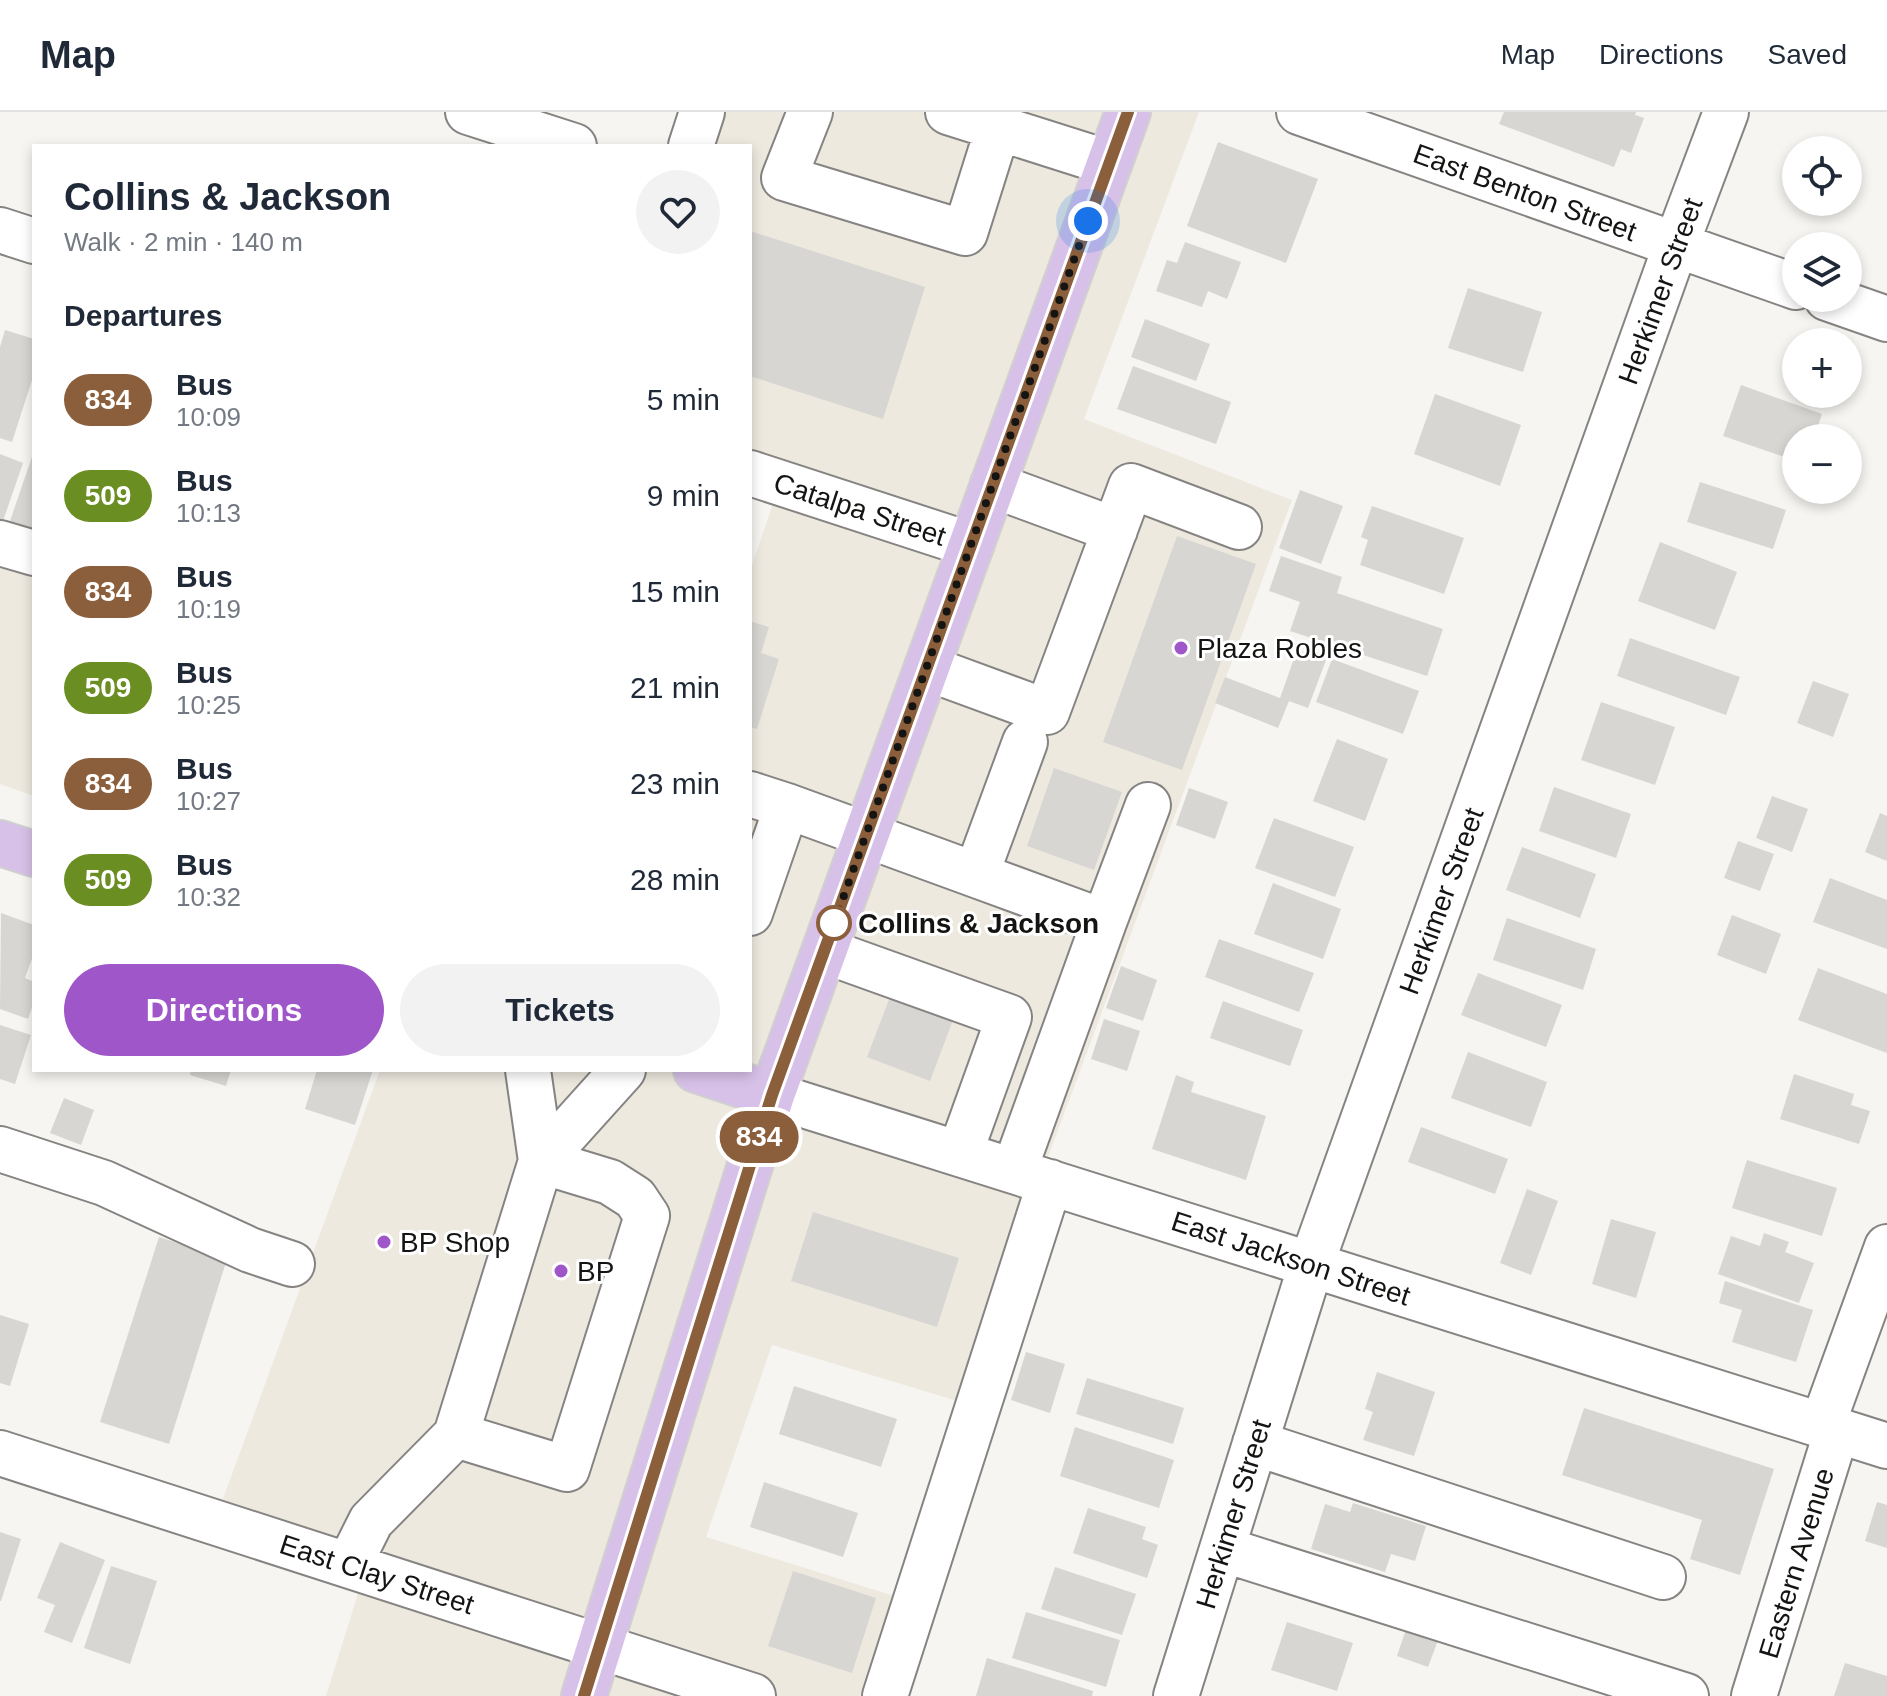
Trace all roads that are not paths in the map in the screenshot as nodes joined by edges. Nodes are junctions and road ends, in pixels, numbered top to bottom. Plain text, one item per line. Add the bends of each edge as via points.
1 (468, 112) edge
2 (702, 112) edge
3 (810, 112) edge
4 (948, 112) edge
5 (1128, 112) edge
6 (1299, 112) edge
7 (1726, 112) edge
8 (998, 128) junction
9 (517, 137) edge
10 (561, 144) edge
11 (692, 144) edge
12 (1109, 163) junction
13 (0, 230) edge
14 (32, 240) edge
15 (1676, 245) junction
16 (1782, 282) edge
17 (1862, 310) edge
18 (1887, 319) edge
19 (752, 474) edge
20 (993, 485) junction
21 (1239, 527) dead end
22 (1115, 530) junction
23 (0, 543) edge
24 (971, 545) junction
25 (32, 552) edge
26 (927, 668) junction
27 (1036, 727) junction
28 (768, 800) edge
29 (1148, 805) dead end
30 (867, 834) junction
31 (0, 843) edge
32 (32, 853) edge
33 (976, 875) junction
34 (754, 887) edge
35 (1104, 922) junction
36 (825, 951) junction
37 (528, 1072) edge
38 (621, 1072) edge
39 (702, 1072) edge
40 (772, 1095) junction
41 (0, 1149) edge
42 (960, 1153) junction
43 (541, 1161) junction
44 (1032, 1176) junction
45 (1887, 1247) edge
46 (292, 1264) dead end
47 (1311, 1265) junction
48 (1830, 1428) junction
49 (456, 1435) junction
50 (1255, 1443) junction
51 (1887, 1446) edge
52 (0, 1453) edge
53 (1222, 1549) junction
54 (349, 1565) junction
55 (1663, 1577) dead end
56 (599, 1647) junction
57 (584, 1696) edge
58 (753, 1696) edge
59 (885, 1696) edge
60 (1176, 1696) edge
61 (1686, 1696) edge
62 (1754, 1696) edge

1 - 9 street
2 - 11 street
3 - 8 street via 784,178 965,233
4 - 8 street
5 - 12 main road
6 - 15 street, East Benton Street
7 - 15 street, Herkimer Street
8 - 12 street
9 - 10 street
12 - 20 main road
13 - 14 street
15 - 16 street, East Benton Street
15 - 47 street, Herkimer Street
17 - 18 street
19 - 24 street, Catalpa Street
20 - 22 street
20 - 24 main road
21 - 22 street via 1131,486
22 - 27 street
23 - 25 street
24 - 26 main road
26 - 27 street
26 - 30 main road
27 - 33 street
28 - 30 street
28 - 34 street
29 - 35 street
30 - 33 street
30 - 36 main road
31 - 32 main road
33 - 35 street
35 - 44 street
36 - 40 main road
36 - 42 street via 1009,1017
37 - 43 street
38 - 43 street
39 - 40 main road, East Jackson Street
40 - 42 street, East Jackson Street
40 - 56 main road
41 - 46 street via 104,1183
42 - 44 street, East Jackson Street
43 - 49 street
43 - 49 street via 610,1182 635,1198 647,1216 567,1469
44 - 47 street, East Jackson Street
44 - 59 street
45 - 48 street, Eastern Avenue
47 - 48 street, East Jackson Street
47 - 50 street, Herkimer Street
48 - 51 street, East Jackson Street
48 - 62 street, Eastern Avenue
49 - 54 street via 371,1521
50 - 53 street, Herkimer Street
50 - 55 street
52 - 54 street, East Clay Street
53 - 60 street, Herkimer Street
53 - 61 street
54 - 56 street, East Clay Street
56 - 57 main road
56 - 58 street, East Clay Street

